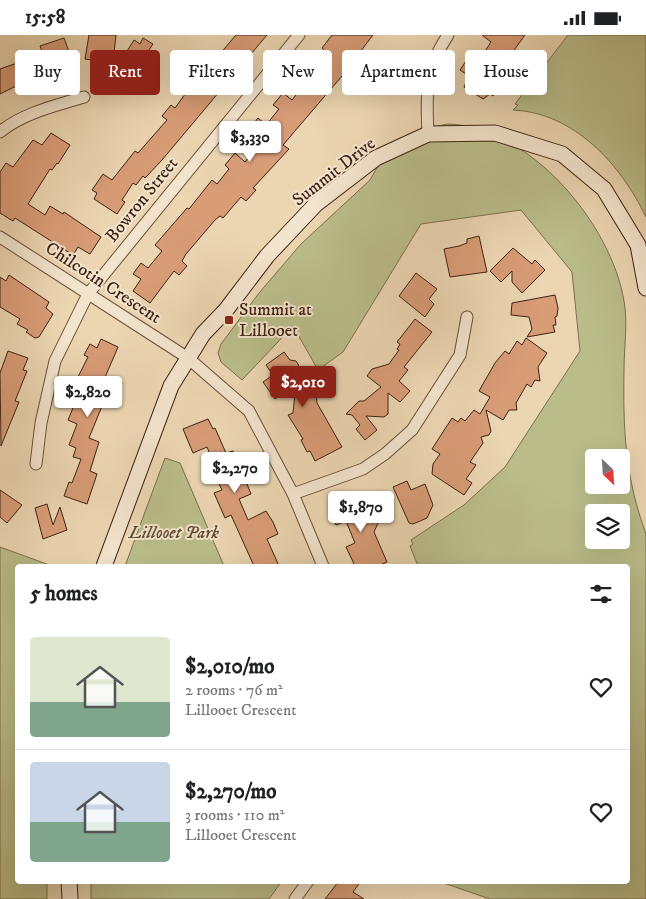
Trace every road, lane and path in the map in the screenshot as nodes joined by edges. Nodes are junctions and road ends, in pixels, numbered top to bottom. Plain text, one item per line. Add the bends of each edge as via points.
1 (299, 35) edge
2 (448, 35) edge
3 (84, 97) dead end
4 (0, 132) edge
5 (428, 134) junction
6 (0, 237) edge
7 (646, 288) edge
8 (88, 294) junction
9 (467, 317) dead end
10 (188, 358) junction
11 (36, 464) dead end
12 (293, 494) junction
13 (105, 564) edge
14 (322, 564) edge
15 (69, 884) edge
16 (306, 884) edge
17 (70, 899) edge
18 (295, 899) edge

1 - 8 street, Bowron Street
2 - 5 street via 437,52 426,94
3 - 4 street via 11,123
5 - 7 street, Summit Drive via 495,133 562,154 604,189 638,245
5 - 10 street, Summit Drive via 376,159 316,204 267,256 226,310 203,334
6 - 8 street, Chilcotin Crescent
8 - 10 street, Chilcotin Crescent
8 - 11 street, Bowron Street via 55,361 41,423
9 - 12 street via 460,355 412,430 363,469
10 - 12 street, Chilcotin Crescent via 249,411
10 - 13 street, Summit Drive via 171,386
12 - 14 street, Chilcotin Crescent
15 - 17 street
16 - 18 street

